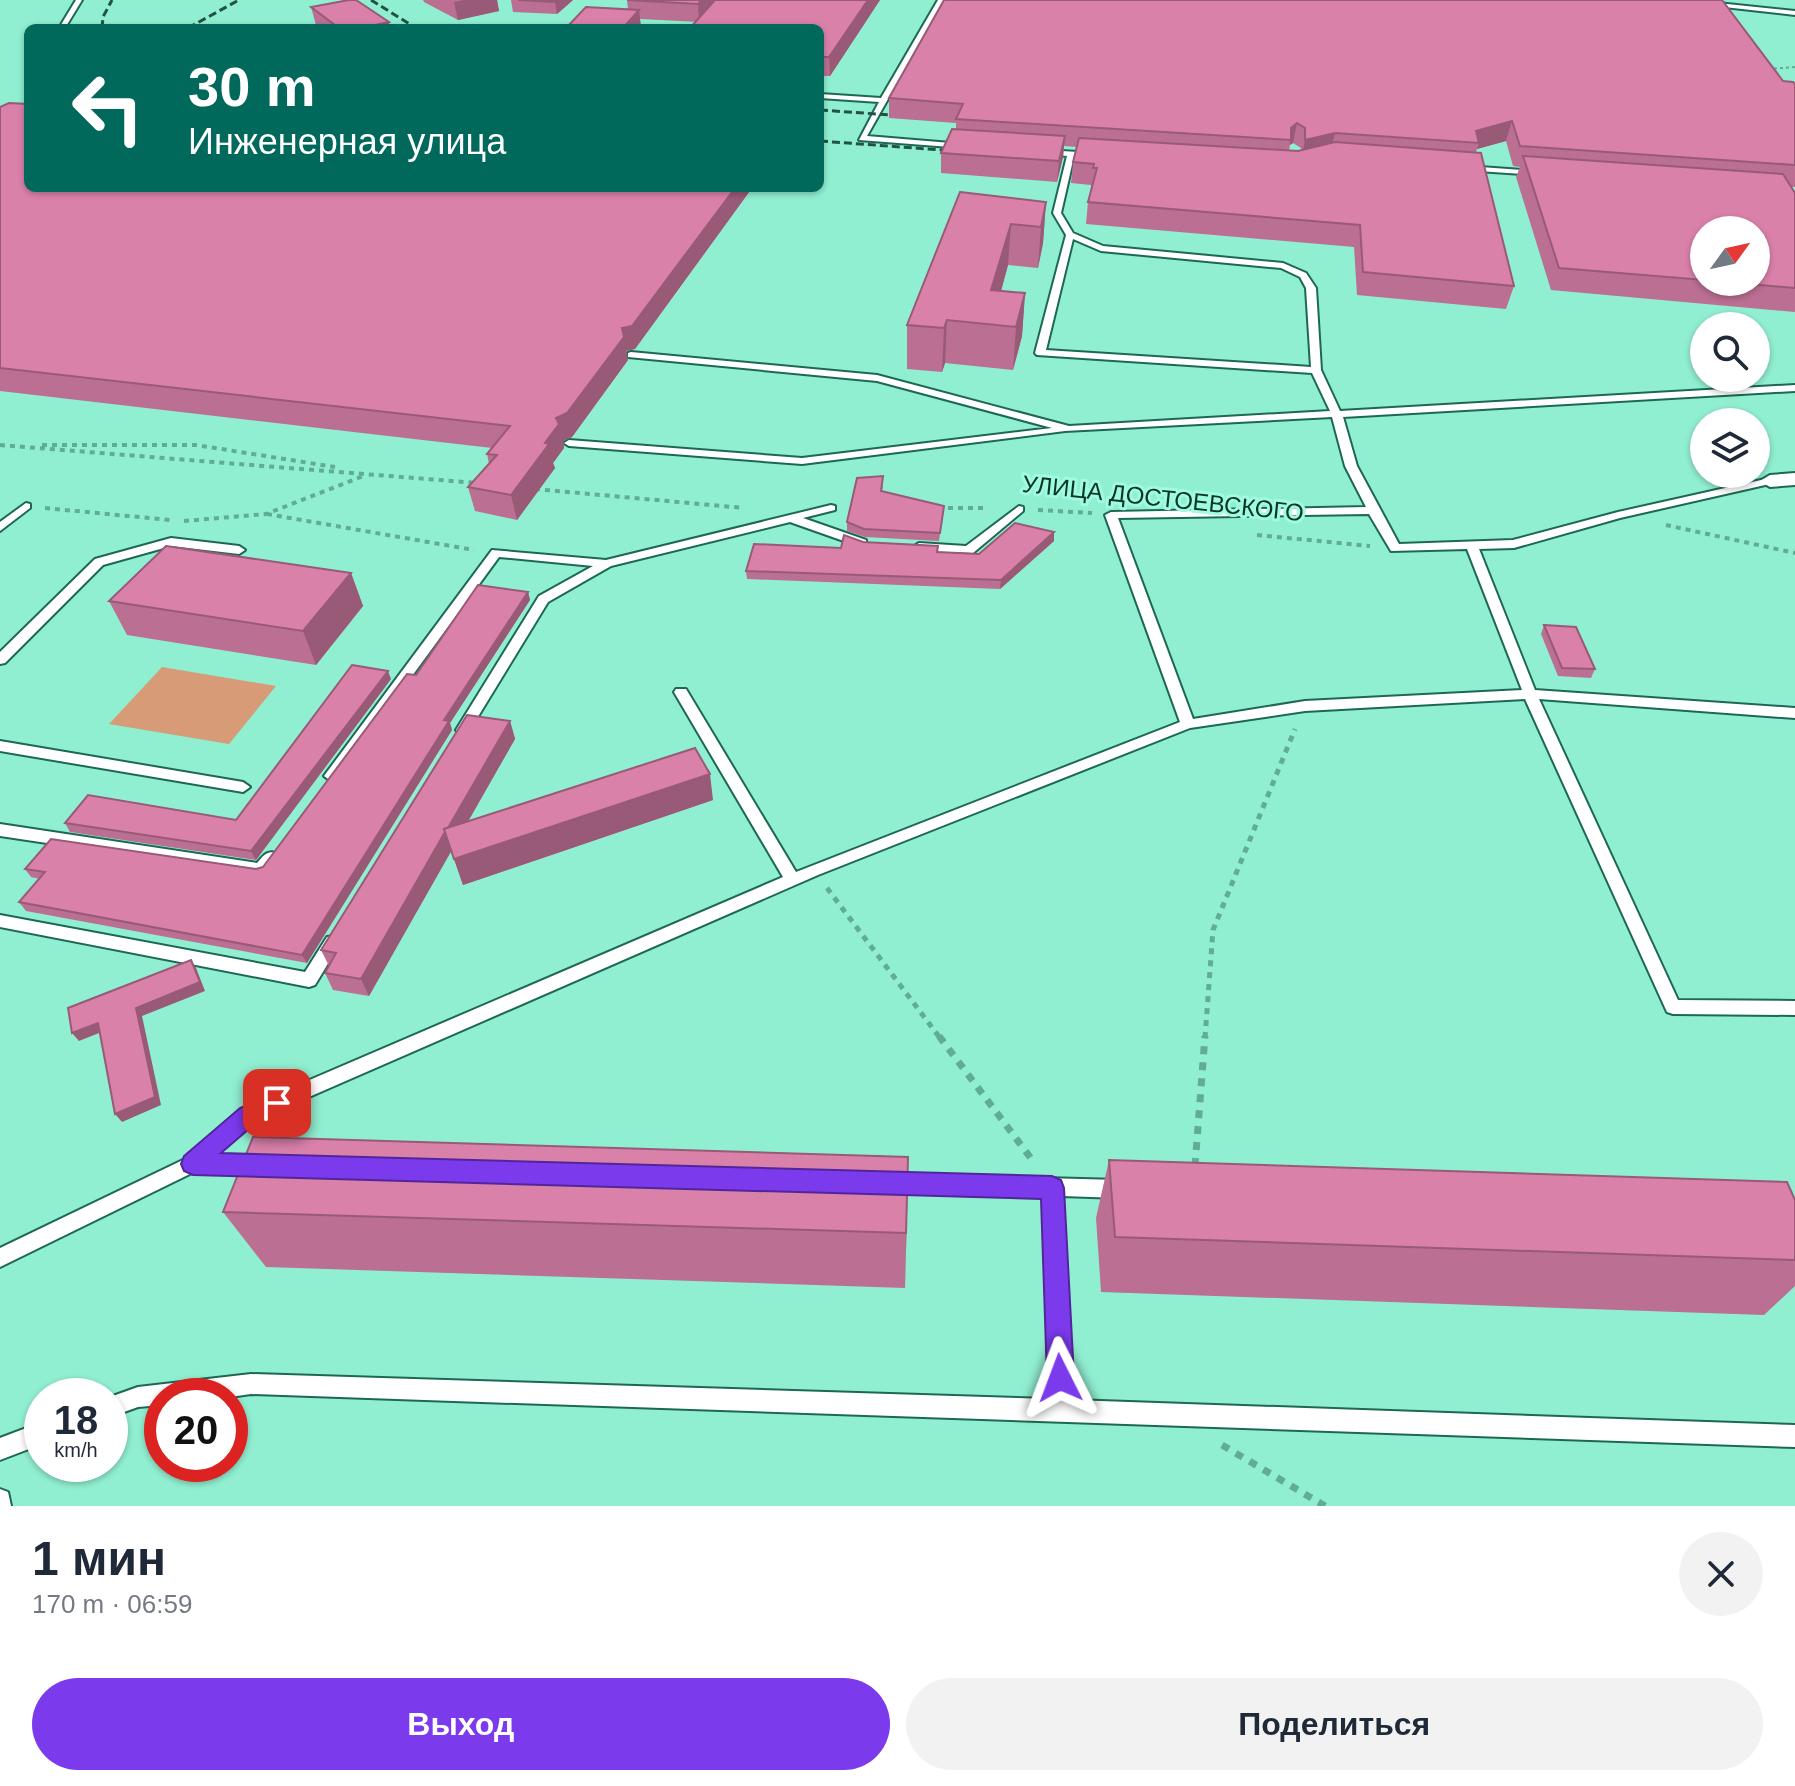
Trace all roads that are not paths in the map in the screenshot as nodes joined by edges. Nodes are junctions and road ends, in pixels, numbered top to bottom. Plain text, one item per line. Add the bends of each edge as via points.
1 (79, 0) edge
2 (941, 0) edge
3 (1693, 3) edge
4 (1718, 4) junction
5 (1795, 13) edge
6 (1728, 18) edge
7 (64, 24) edge
8 (891, 88) junction
9 (905, 89) edge
10 (824, 96) edge
11 (884, 100) junction
12 (967, 146) edge
13 (1041, 152) edge
14 (1071, 154) junction
15 (1103, 156) edge
16 (1454, 167) edge
17 (1547, 174) edge
18 (1070, 235) junction
19 (631, 355) dead end
20 (1316, 370) junction
21 (1795, 388) edge
22 (1337, 415) junction
23 (1069, 429) junction
24 (569, 443) dead end
25 (1795, 479) edge
26 (1770, 481) edge
27 (1739, 488) edge
28 (26, 506) road end
29 (831, 508) dead end
30 (1019, 509) road end
31 (1373, 510) junction
32 (794, 519) junction
33 (0, 528) edge
34 (878, 544) edge
35 (909, 546) edge
36 (1472, 547) junction
37 (239, 550) dead end
38 (607, 563) junction
39 (0, 660) edge
40 (681, 692) dead end
41 (1530, 694) junction
42 (1795, 713) edge
43 (1188, 724) junction
44 (0, 746) edge
45 (451, 749) edge
46 (243, 787) dead end
47 (318, 794) edge
48 (0, 830) edge
49 (280, 844) edge
50 (793, 880) junction
51 (0, 921) edge
52 (342, 925) edge
53 (1795, 1008) edge
54 (193, 1164) junction
55 (272, 1166) edge
56 (877, 1183) edge
57 (1052, 1188) junction
58 (1131, 1190) edge
59 (0, 1258) edge
60 (128, 1401) edge
61 (1062, 1410) junction
62 (1795, 1436) edge
63 (24, 1440) edge
64 (0, 1449) edge
65 (0, 1500) edge
66 (0, 1506) edge

1 - 7 lane
2 - 8 lane
3 - 4 lane
4 - 5 lane
4 - 6 lane
8 - 9 lane
8 - 11 lane
10 - 11 lane
11 - 12 lane via 862,138
13 - 14 lane
14 - 15 lane
14 - 18 lane via 1057,213
16 - 17 lane
18 - 20 lane via 1101,248 1283,266 1303,275 1311,288
18 - 20 lane via 1040,353
19 - 23 lane via 877,378
20 - 22 lane
21 - 22 lane
22 - 23 lane
22 - 31 lane via 1351,466
23 - 24 lane via 802,461
25 - 26 street
27 - 36 lane via 1514,544
28 - 33 lane
29 - 32 lane
30 - 35 lane via 969,550
31 - 36 lane via 1395,548
31 - 43 lane via 1111,515
32 - 34 lane
32 - 38 lane
36 - 41 lane
37 - 39 lane via 171,542 99,562
38 - 45 lane via 543,599
38 - 47 lane via 496,553
40 - 50 lane
41 - 42 lane
41 - 43 lane via 1305,706
41 - 53 lane via 1673,1007
43 - 50 lane
44 - 46 lane
48 - 49 lane via 261,869
50 - 54 lane via 248,1115
51 - 52 lane via 309,980
54 - 55 lane
54 - 59 lane
56 - 57 lane
57 - 58 lane
57 - 61 lane
60 - 61 lane via 251,1384
61 - 62 lane
63 - 64 lane
65 - 66 lane

